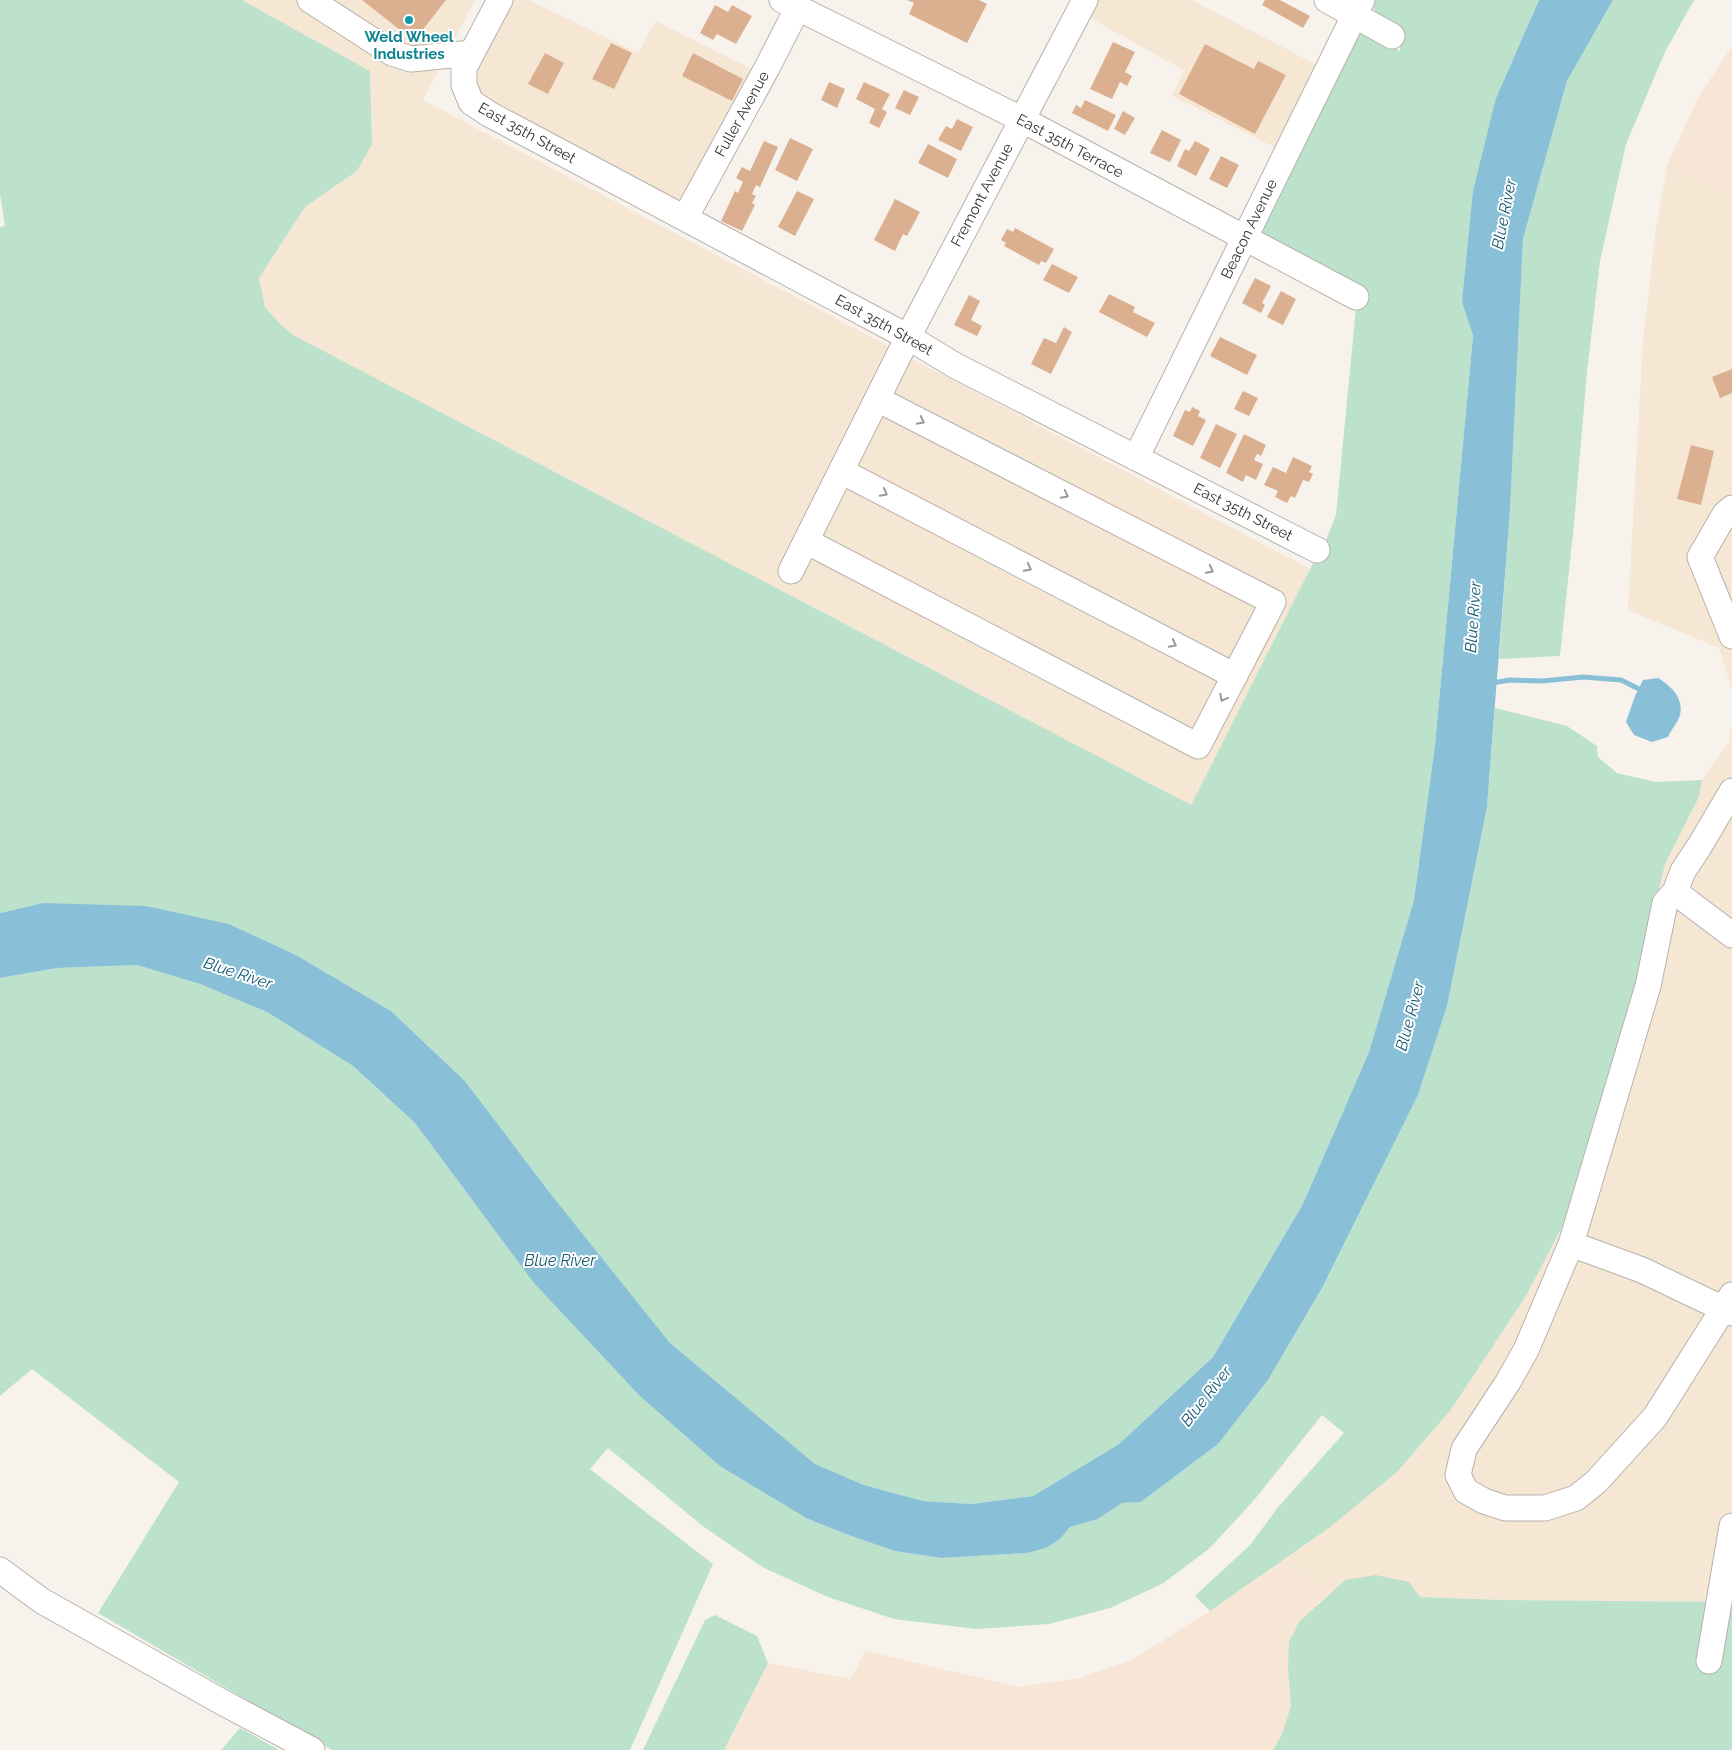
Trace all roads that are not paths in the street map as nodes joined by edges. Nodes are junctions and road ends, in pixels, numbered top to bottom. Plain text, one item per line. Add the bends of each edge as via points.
1 (310, 0) edge
2 (500, 0) edge
3 (1084, 0) edge
4 (1327, 0) edge
5 (789, 4) edge
6 (1358, 7) edge
7 (1392, 36) dead end
8 (472, 53) junction
9 (1022, 120) junction
10 (685, 218) junction
11 (1245, 239) junction
12 (1356, 297) dead end
13 (908, 337) junction
14 (877, 399) junction
15 (1136, 458) junction
16 (841, 471) junction
17 (1732, 508) edge
18 (806, 541) junction
19 (1317, 550) dead end
20 (791, 571) dead end
21 (1732, 636) edge
22 (1235, 676) junction
23 (1732, 791) edge
24 (1675, 892) junction
25 (1732, 935) edge
26 (1571, 1244) junction
27 (1729, 1305) edge
28 (1732, 1526) edge
29 (0, 1570) edge
30 (1709, 1661) dead end
31 (312, 1750) edge

1 - 8 street via 392,53 411,59
2 - 8 street
3 - 9 street, Fremont Avenue
4 - 6 street
5 - 9 street, East 35th Terrace
5 - 10 street, Fuller Avenue via 768,66
6 - 7 street
6 - 11 street, Beacon Avenue
8 - 10 street, East 35th Street via 464,68 464,85 471,102
9 - 11 street, East 35th Terrace
9 - 13 street, Fremont Avenue
10 - 13 street, East 35th Street
11 - 12 street, East 35th Terrace
11 - 15 street, Beacon Avenue
13 - 14 street, Fremont Avenue
13 - 15 street, East 35th Street via 956,366
14 - 16 street, Fremont Avenue
14 -> 22 street via 1273,602
15 - 19 street, East 35th Street
16 - 18 street, Fremont Avenue
16 -> 22 street
17 - 21 street via 1724,514 1700,557
18 - 20 street, Fremont Avenue
22 -> 18 street via 1198,746
23 - 24 street via 1683,872
24 - 25 street
24 - 26 street via 1665,903 1648,986
26 - 27 street
26 - 27 street via 1526,1350 1464,1449 1458,1475 1466,1491 1484,1502 1505,1508 1545,1508 1576,1498 1596,1482 1655,1417
28 - 30 street
29 - 31 street via 42,1601

